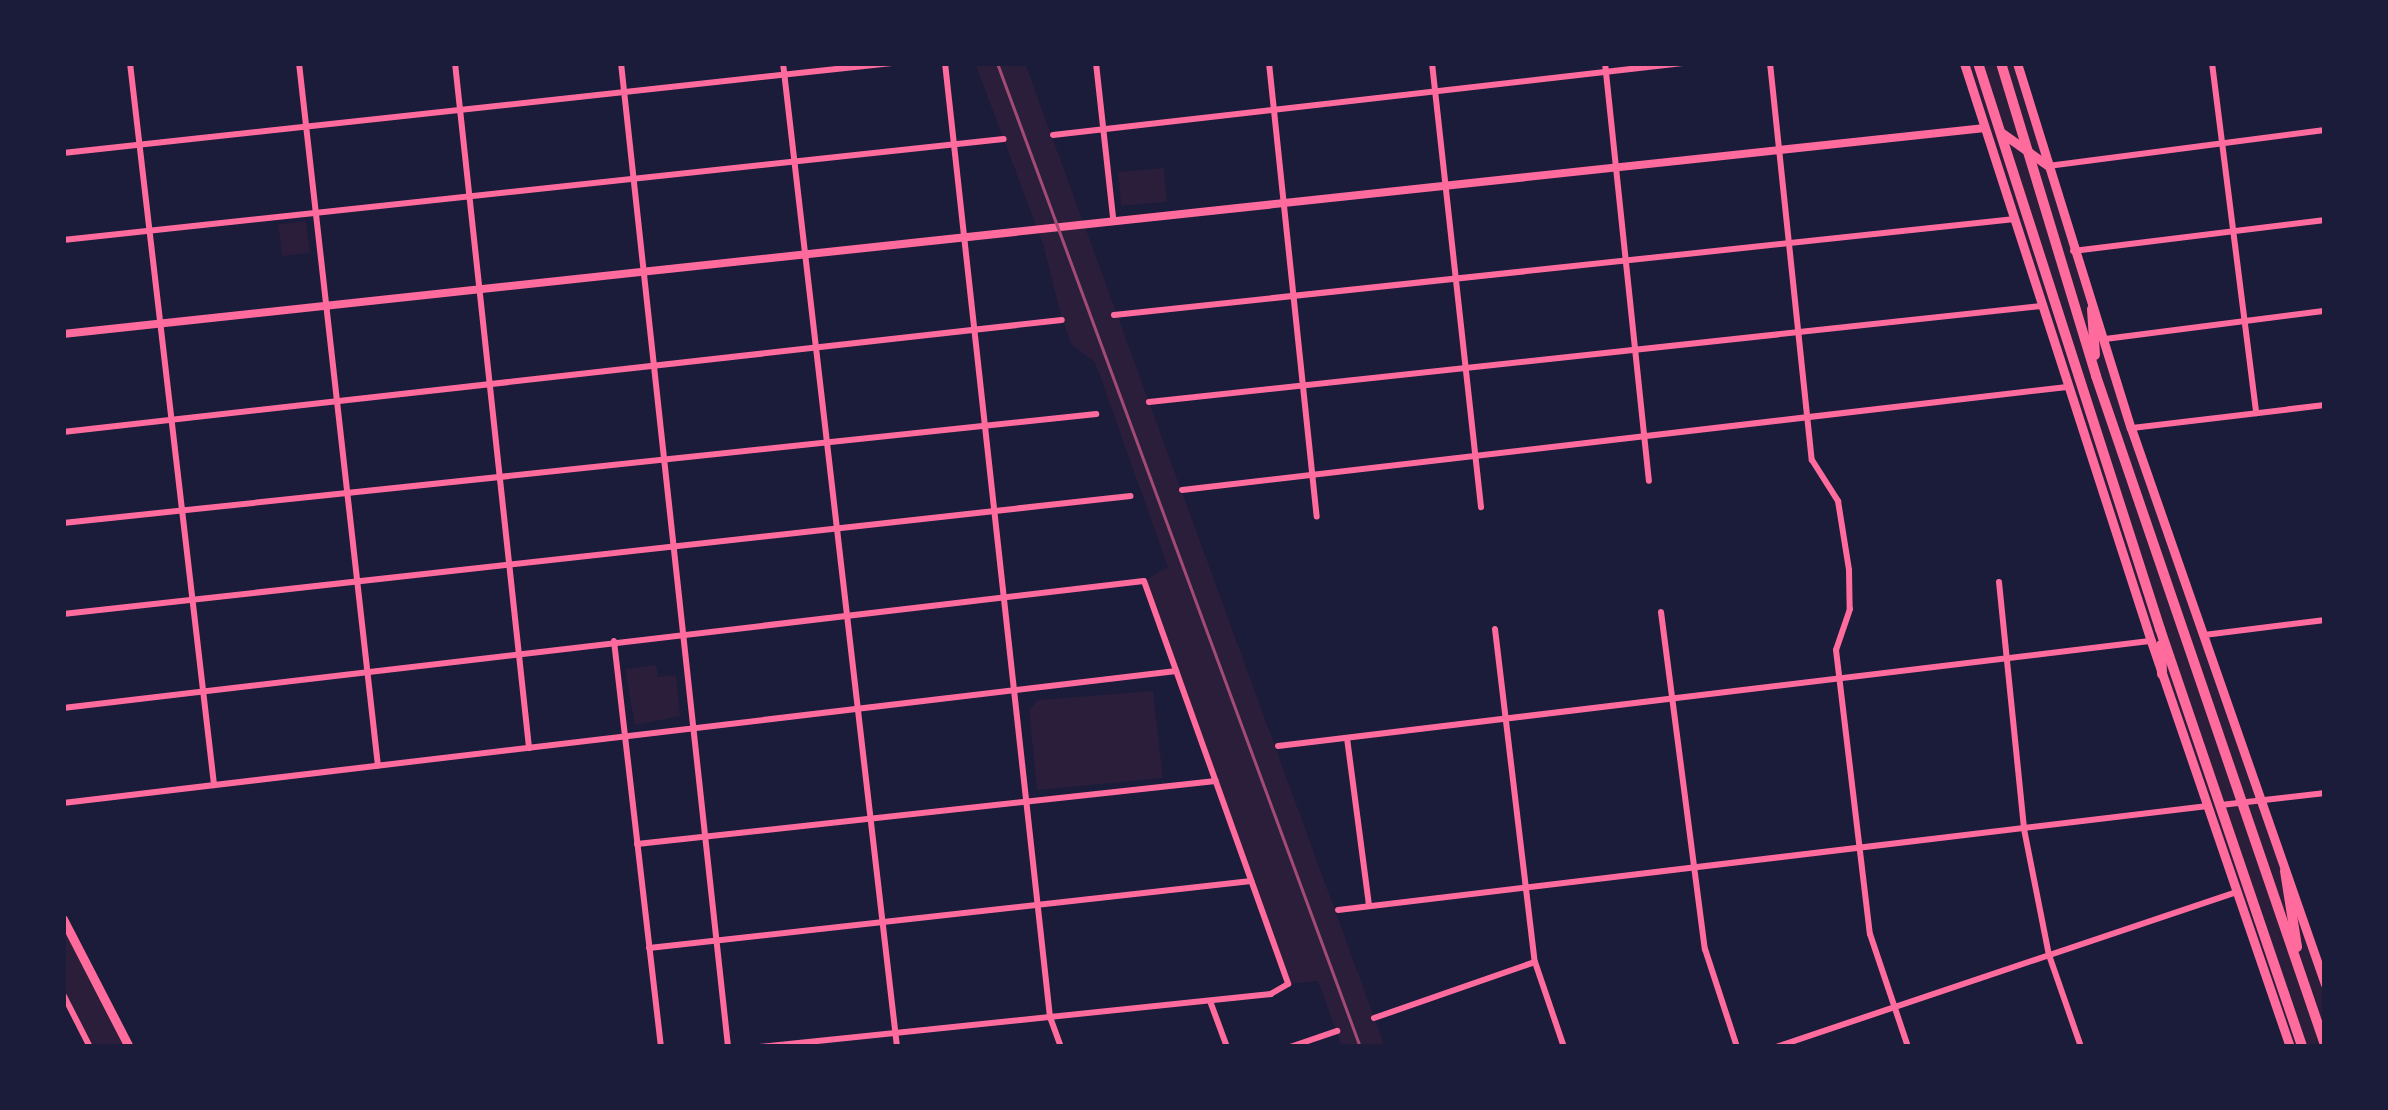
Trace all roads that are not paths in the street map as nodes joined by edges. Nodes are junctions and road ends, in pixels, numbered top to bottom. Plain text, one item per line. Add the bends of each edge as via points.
1 (130, 63) edge
2 (299, 63) edge
3 (455, 63) edge
4 (621, 63) edge
5 (783, 63) edge
6 (892, 63) edge
7 (945, 63) edge
8 (1096, 63) edge
9 (1268, 63) edge
10 (1432, 63) edge
11 (1683, 63) edge
12 (1769, 63) edge
13 (1964, 63) edge
14 (1978, 63) edge
15 (2001, 63) edge
16 (2017, 63) edge
17 (2212, 63) edge
18 (1605, 67) edge
19 (784, 75) junction
20 (1435, 91) junction
21 (625, 92) junction
22 (460, 110) junction
23 (1274, 110) junction
24 (2027, 120) junction
25 (307, 127) junction
26 (1985, 128) junction
27 (1103, 129) junction
28 (2001, 129) junction
29 (2325, 130) edge
30 (1053, 135) dead end
31 (1004, 139) dead end
32 (2222, 143) junction
33 (139, 145) junction
34 (954, 145) junction
35 (1779, 149) junction
36 (2028, 151) junction
37 (63, 153) edge
38 (794, 161) junction
39 (1616, 166) junction
40 (2048, 166) junction
41 (2033, 170) junction
42 (2010, 179) junction
43 (634, 180) junction
44 (1446, 184) junction
45 (470, 196) junction
46 (1285, 201) junction
47 (316, 213) junction
48 (1113, 218) junction
49 (2015, 219) junction
50 (2325, 220) edge
51 (149, 231) junction
52 (2234, 232) junction
53 (964, 234) junction
54 (63, 240) edge
55 (1790, 243) junction
56 (804, 251) junction
57 (2074, 251) junction
58 (1627, 260) junction
59 (644, 269) junction
60 (1456, 278) junction
61 (480, 289) junction
62 (1297, 295) junction
63 (326, 305) junction
64 (2041, 306) junction
65 (2092, 309) junction
66 (2325, 311) edge
67 (1114, 315) dead end
68 (1061, 320) dead end
69 (2245, 321) junction
70 (160, 323) junction
71 (974, 330) junction
72 (1800, 332) junction
73 (63, 334) edge
74 (2102, 339) junction
75 (815, 348) junction
76 (1636, 349) junction
77 (654, 366) junction
78 (1466, 367) junction
79 (2096, 376) junction
80 (1306, 384) junction
81 (490, 385) junction
82 (2067, 387) junction
83 (337, 402) junction
84 (1149, 402) dead end
85 (2325, 405) edge
86 (2256, 413) junction
87 (1096, 414) dead end
88 (1807, 417) junction
89 (172, 420) junction
90 (985, 426) junction
91 (2131, 428) junction
92 (63, 433) edge
93 (1646, 436) junction
94 (826, 442) junction
95 (1475, 456) junction
96 (664, 459) junction
97 (1313, 475) junction
98 (500, 478) junction
99 (1649, 482) dead end
100 (1182, 490) dead end
101 (347, 493) junction
102 (1130, 496) dead end
103 (1481, 507) dead end
104 (182, 510) junction
105 (994, 511) junction
106 (1317, 516) dead end
107 (63, 523) edge
108 (836, 529) junction
109 (674, 547) junction
110 (510, 565) junction
111 (357, 582) junction
112 (1999, 582) dead end
113 (1004, 597) junction
114 (192, 600) junction
115 (1661, 612) dead end
116 (63, 614) edge
117 (845, 615) junction
118 (2325, 620) edge
119 (1495, 629) dead end
120 (2160, 629) junction
121 (683, 633) junction
122 (2200, 635) junction
123 (614, 641) junction
124 (2150, 641) junction
125 (519, 652) junction
126 (2006, 658) junction
127 (1176, 671) junction
128 (367, 672) junction
129 (2162, 674) junction
130 (1840, 678) junction
131 (203, 691) junction
132 (1014, 691) junction
133 (1672, 699) junction
134 (63, 708) edge
135 (856, 710) junction
136 (1506, 719) junction
137 (694, 729) junction
138 (625, 738) junction
139 (1347, 738) junction
140 (1278, 746) dead end
141 (529, 748) junction
142 (378, 766) junction
143 (1216, 781) junction
144 (214, 785) junction
145 (2325, 793) edge
146 (2260, 801) junction
147 (63, 802) edge
148 (1026, 802) junction
149 (2241, 802) junction
150 (2212, 806) junction
151 (868, 819) junction
152 (2024, 829) junction
153 (705, 837) junction
154 (638, 844) junction
155 (1861, 848) junction
156 (1692, 868) junction
157 (2285, 871) junction
158 (1251, 881) junction
159 (1526, 888) junction
160 (2236, 892) junction
161 (1037, 905) junction
162 (1369, 906) junction
163 (1338, 910) dead end
164 (63, 919) edge
165 (880, 922) junction
166 (717, 940) junction
167 (650, 948) junction
168 (2049, 955) junction
169 (1535, 962) junction
170 (2302, 980) junction
171 (2325, 984) edge
172 (63, 994) edge
173 (1210, 1001) junction
174 (1895, 1007) junction
175 (1050, 1017) junction
176 (1374, 1018) dead end
177 (1336, 1031) dead end
178 (892, 1034) junction
179 (2325, 1045) edge
180 (2289, 1046) edge
181 (90, 1047) edge
182 (130, 1047) edge
183 (661, 1047) edge
184 (728, 1047) edge
185 (759, 1047) edge
186 (897, 1047) edge
187 (1061, 1047) edge
188 (1227, 1047) edge
189 (1290, 1047) edge
190 (1564, 1047) edge
191 (1737, 1047) edge
192 (1776, 1047) edge
193 (1908, 1047) edge
194 (2081, 1047) edge
195 (2302, 1047) edge

1 - 33 street
2 - 25 street
3 - 22 street
4 - 21 street
5 - 19 street
6 - 19 street
7 - 34 street
8 - 27 street
9 - 23 street
10 - 20 street
11 - 18 street
12 - 35 street
13 - 26 main road
14 - 28 main road
15 - 24 main road
16 - 24 main road
17 - 32 street
18 - 20 street
18 - 39 street
19 - 21 street
19 - 38 street
20 - 23 street
20 - 44 street
21 - 22 street
21 - 43 street
22 - 25 street
22 - 45 street
23 - 27 street
23 - 46 street
24 - 28 main road
24 - 36 main road
24 - 40 main road
25 - 33 street
25 - 47 street
26 - 28 main road
26 - 35 street
26 - 42 main road
27 - 30 street
27 - 48 street
28 - 36 main road
28 - 42 main road
29 - 32 street
31 - 34 street
32 - 40 street
32 - 52 street
33 - 37 street
33 - 51 street
34 - 38 street
34 - 53 street
35 - 39 street
35 - 55 street
36 - 40 main road
36 - 41 main road
38 - 43 street
38 - 56 street
39 - 44 street
39 - 58 street
40 - 41 main road
40 - 57 main road
41 - 42 main road
41 - 79 main road
42 - 49 main road
42 - 120 main road
43 - 45 street
43 - 59 street
44 - 46 street
44 - 60 street
45 - 47 street
45 - 61 street
46 - 48 street
46 - 62 street
47 - 51 street
47 - 63 street
48 - 53 street
49 - 55 street
49 - 64 main road
50 - 52 street
51 - 54 street
51 - 70 street
52 - 57 street
52 - 69 street
53 - 56 street
53 - 71 street
55 - 58 street
55 - 72 street
56 - 59 street
56 - 75 street
57 - 65 main road
58 - 60 street
58 - 76 street
59 - 61 street
59 - 77 street
60 - 62 street
60 - 78 street
61 - 63 street
61 - 81 street
62 - 67 street
62 - 80 street
63 - 70 street
63 - 83 street
64 - 72 street
64 - 82 main road
65 - 74 main road
65 - 79 main road
66 - 69 street
68 - 71 street
69 - 74 street
69 - 86 street
70 - 73 street
70 - 89 street
71 - 75 street
71 - 90 street
72 - 76 street
72 - 88 street
74 - 91 main road
75 - 77 street
75 - 94 street
76 - 78 street
76 - 93 street
77 - 81 street
77 - 96 street
78 - 80 street
78 - 95 street
79 - 149 main road
80 - 84 street
80 - 97 street
81 - 83 street
81 - 98 street
82 - 88 street
82 - 124 main road
83 - 89 street
83 - 101 street
85 - 86 street
86 - 91 street
87 - 90 street
88 - 93 street
88 - 130 street via 1812,460 1838,501 1849,570 1850,609 1836,650
89 - 92 street
89 - 104 street
90 - 94 street
90 - 105 street
91 - 122 main road
93 - 95 street
93 - 99 street
94 - 96 street
94 - 108 street
95 - 97 street
95 - 103 street
96 - 98 street
96 - 109 street
97 - 100 street
97 - 106 street
98 - 101 street
98 - 110 street
101 - 104 street
101 - 111 street
102 - 105 street
104 - 107 street
104 - 114 street
105 - 108 street
105 - 113 street
108 - 109 street
108 - 117 street
109 - 110 street
109 - 121 street
110 - 111 street
110 - 125 street
111 - 114 street
111 - 128 street
112 - 126 street
113 - 117 street
113 - 127 street via 1144,581
113 - 132 street
114 - 116 street
114 - 131 street
115 - 133 street
117 - 121 street
117 - 135 street
118 - 122 street
119 - 136 street
120 - 129 main road
120 - 150 main road
121 - 123 street
121 - 137 street
122 - 146 main road
123 - 125 street
123 - 138 street
124 - 126 street
124 - 129 main road
125 - 128 street
125 - 141 street
126 - 130 street
126 - 152 street
127 - 132 street
127 - 143 street
128 - 131 street
128 - 142 street
129 - 150 main road
130 - 133 street
130 - 155 street
131 - 134 street
131 - 144 street
132 - 135 street
132 - 148 street
133 - 136 street
133 - 156 street
135 - 137 street
135 - 151 street
136 - 139 street
136 - 159 street
137 - 138 street
137 - 153 street
138 - 141 street
138 - 154 street
139 - 140 street
139 - 162 street
141 - 142 street
142 - 144 street
143 - 148 street
143 - 158 street
144 - 147 street
145 - 146 street
146 - 149 street
146 - 157 main road
148 - 151 street
148 - 161 street
149 - 150 street
149 - 170 main road
150 - 152 street
150 - 160 main road
150 - 195 main road
151 - 153 street
151 - 165 street
152 - 155 street
152 - 168 street
153 - 154 street
153 - 166 street
154 - 167 street
155 - 156 street
155 - 174 street via 1870,934
156 - 159 street
156 - 191 street via 1705,949
157 - 170 main road
157 - 171 main road
158 - 161 street
158 - 173 street via 1288,984 1271,994
159 - 162 street
159 - 169 street
160 - 168 street
160 - 180 main road
161 - 165 street
161 - 175 street
162 - 163 street
164 - 182 main road
165 - 166 street
165 - 178 street
166 - 167 street
166 - 184 street
167 - 183 street
168 - 174 street
168 - 194 street
169 - 176 street
169 - 190 street
170 - 179 main road
172 - 181 street
173 - 175 street
173 - 188 street
174 - 192 street
174 - 193 street
175 - 178 street
175 - 187 street
177 - 189 street
178 - 185 street
178 - 186 street

